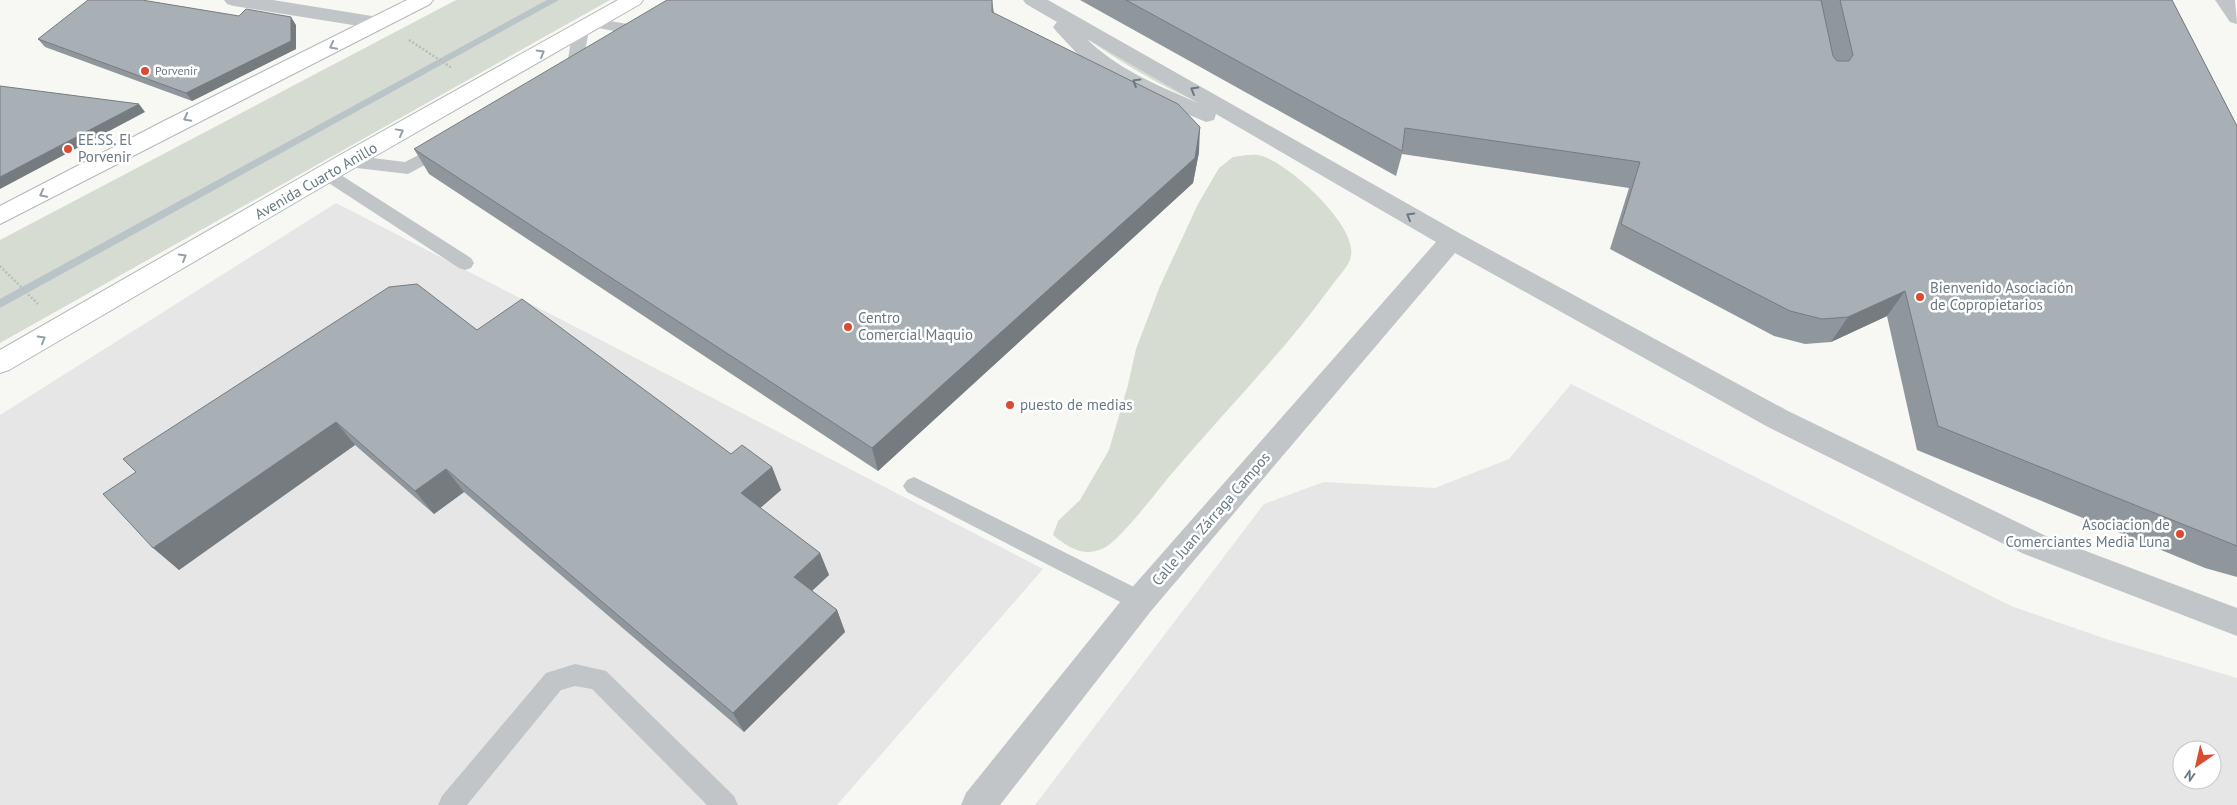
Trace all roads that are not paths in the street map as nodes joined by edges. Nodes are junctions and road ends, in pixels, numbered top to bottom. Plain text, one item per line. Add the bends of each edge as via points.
1 (234, 0) edge
2 (423, 0) edge
3 (633, 0) edge
4 (2225, 0) edge
5 (1038, 3) edge
6 (2237, 18) edge
7 (378, 23) junction
8 (659, 24) edge
9 (587, 26) junction
10 (553, 84) edge
11 (463, 137) edge
12 (348, 161) junction
13 (327, 174) junction
14 (0, 216) edge
15 (1452, 240) junction
16 (465, 262) dead end
17 (0, 363) edge
18 (914, 486) dead end
19 (1140, 601) junction
20 (2237, 622) edge
21 (451, 805) edge
22 (725, 805) edge
23 (978, 805) edge

1 - 7 street
2 - 7 highway
3 - 9 highway, Avenida Cuarto Anillo
4 - 6 street
15 -> 5 street
7 -> 14 highway
8 - 9 lane via 645,32
9 - 10 lane via 573,72
12 -> 9 highway, Avenida Cuarto Anillo
11 - 12 lane via 408,168
12 - 13 highway, Avenida Cuarto Anillo
13 - 16 lane
17 -> 13 highway, Avenida Cuarto Anillo
15 - 19 street, Calle Juan Zárraga Campos
15 - 20 street via 1778,419 2035,545
18 - 19 lane
19 - 23 street, Calle Juan Zárraga Campos
21 - 22 lane via 554,681 575,675 598,679

